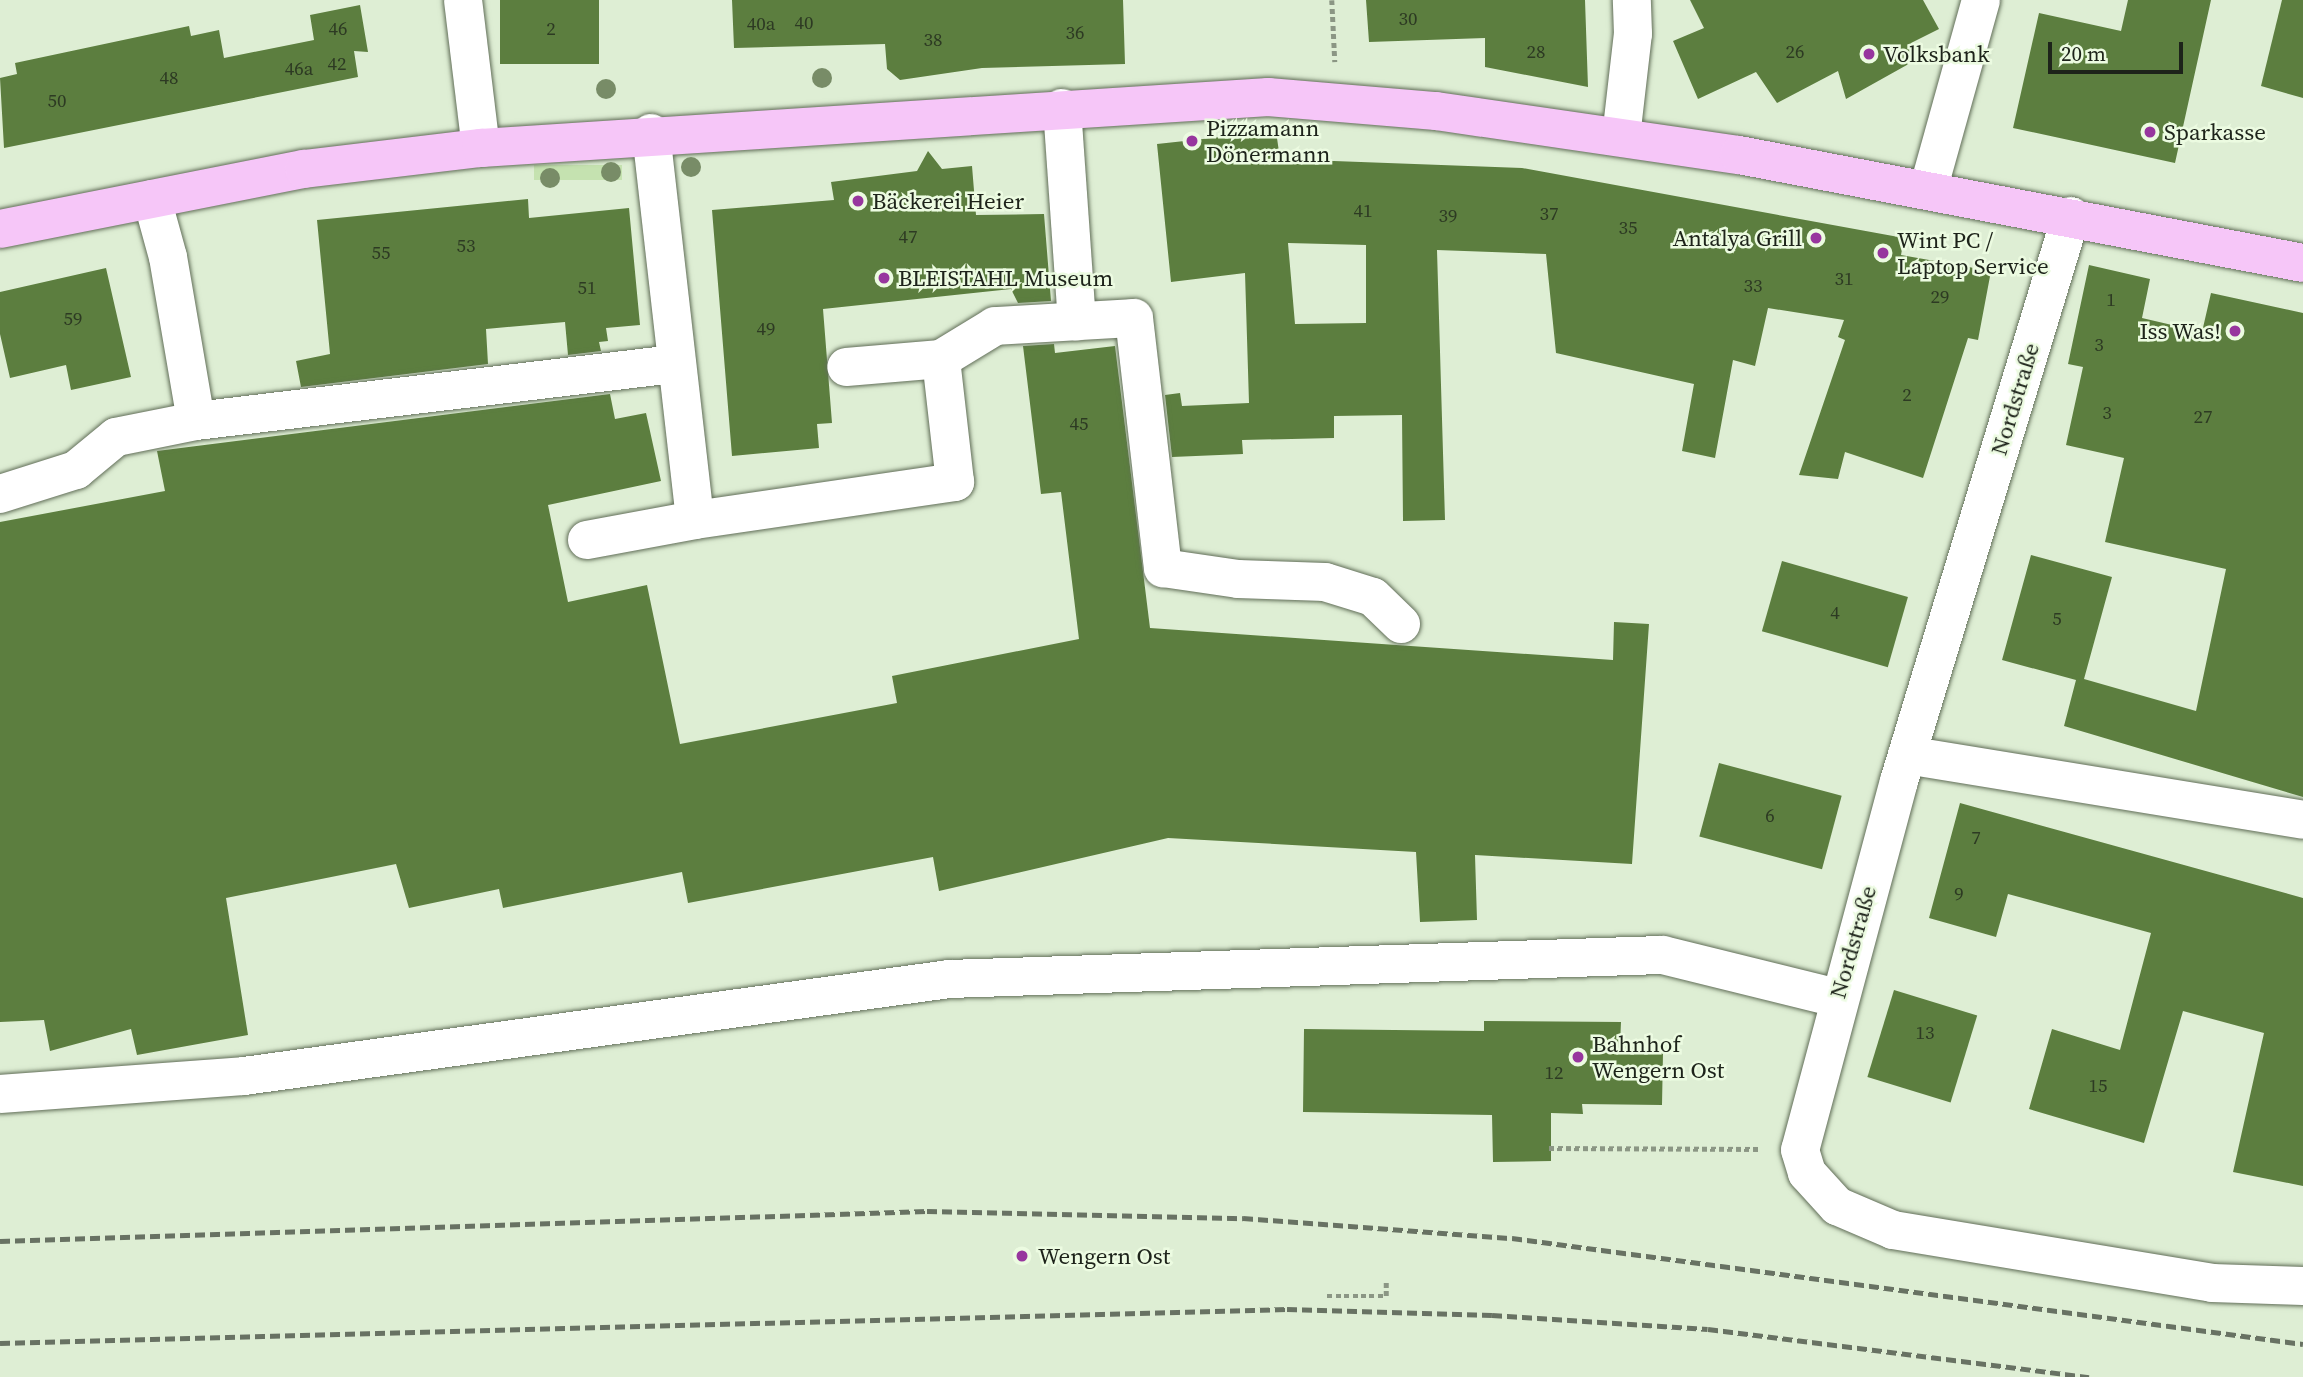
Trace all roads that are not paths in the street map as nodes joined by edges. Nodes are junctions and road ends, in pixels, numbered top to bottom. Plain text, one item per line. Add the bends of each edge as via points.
1 (463, 0) edge
2 (1632, 0) edge
3 (1981, 0) edge
4 (1062, 108) junction
5 (651, 133) junction
6 (1620, 137) junction
7 (481, 148) junction
8 (1928, 190) junction
9 (152, 200) junction
10 (2071, 216) junction
11 (0, 229) edge
12 (2303, 263) edge
13 (1077, 321) junction
14 (940, 359) junction
15 (674, 364) junction
16 (846, 368) dead end
17 (196, 421) junction
18 (0, 494) edge
19 (695, 520) junction
20 (587, 540) dead end
21 (1401, 624) dead end
22 (1907, 755) junction
23 (2303, 820) edge
24 (1837, 998) junction
25 (0, 1094) edge
26 (2303, 1286) edge

1 - 7 street
2 - 6 street via 1633,34
3 - 8 street
4 - 5 main road
4 - 6 main road via 1268,97
4 - 13 street
5 - 7 main road
5 - 15 street
6 - 8 main road
7 - 9 main road via 304,169
8 - 10 main road
9 - 11 main road
9 - 17 street via 168,257
10 - 12 main road
10 - 22 street, Nordstraße
13 - 14 street via 995,326
13 - 21 street via 1133,318 1163,568 1238,579 1325,582 1373,597
14 - 16 street
14 - 19 street via 955,482
15 - 17 street
15 - 19 street
17 - 18 street via 117,438 76,470
19 - 20 street
22 - 23 street
22 - 24 street, Nordstraße
24 - 25 street via 1663,955 949,979 244,1076
24 - 26 street, Nordstraße via 1800,1150 1807,1173 1837,1206 1893,1230 2212,1283

